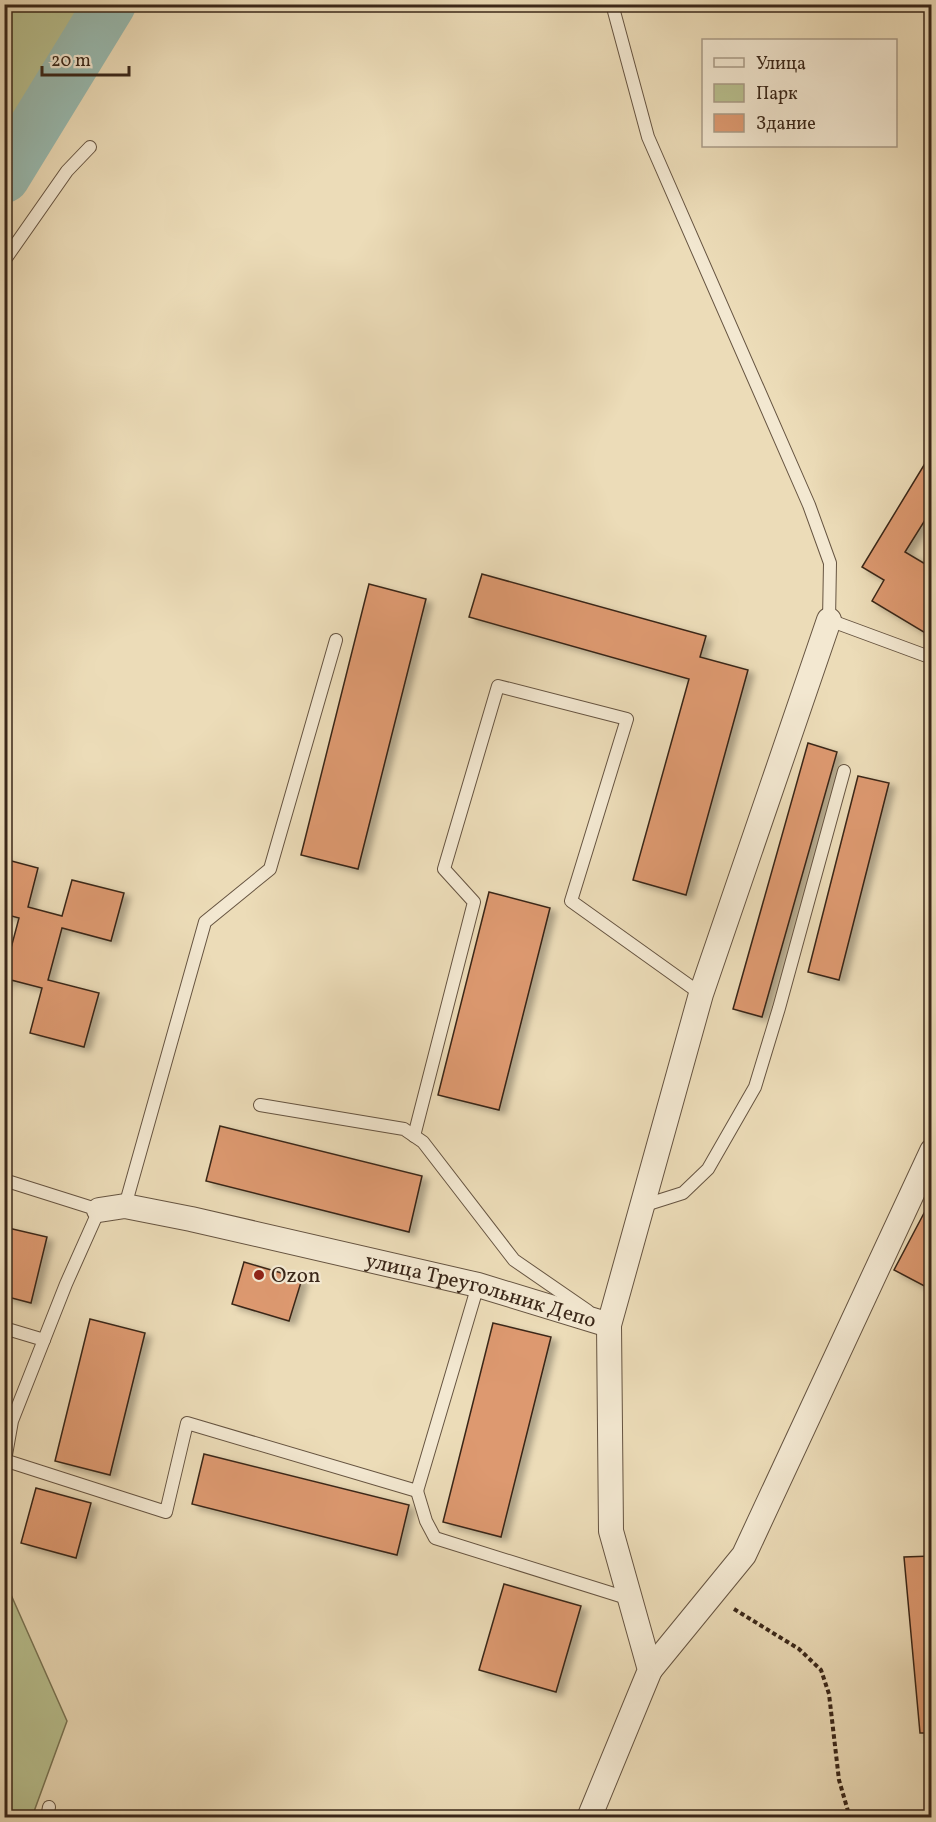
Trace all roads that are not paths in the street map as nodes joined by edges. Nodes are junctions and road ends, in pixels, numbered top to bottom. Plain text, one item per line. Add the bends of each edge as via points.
1 (612, 4) edge
2 (90, 147) dead end
3 (4, 261) edge
4 (829, 620) junction
5 (336, 640) dead end
6 (932, 658) edge
7 (844, 771) dead end
8 (701, 994) junction
9 (260, 1105) dead end
10 (414, 1136) junction
11 (932, 1151) edge
12 (4, 1180) edge
13 (125, 1206) junction
14 (642, 1206) junction
15 (99, 1210) junction
16 (478, 1285) junction
17 (609, 1325) junction
18 (4, 1328) edge
19 (44, 1340) junction
20 (5, 1462) edge
21 (417, 1491) junction
22 (630, 1599) junction
23 (650, 1671) junction
24 (589, 1818) edge

1 - 4 lane via 648,137 813,515 830,563
2 - 3 lane via 67,171
4 - 6 lane
4 - 8 street
5 - 13 lane via 270,870 205,922
7 - 14 lane via 755,1087 708,1169 683,1193
8 - 10 lane via 571,901 627,718 498,686 444,869 474,902
8 - 14 street
9 - 10 lane via 404,1129
10 - 17 lane via 423,1142 514,1260
11 - 23 street via 744,1555
12 - 15 lane
13 - 15 street, улица Треугольник Депо
13 - 16 street, улица Треугольник Депо
14 - 17 street
15 - 19 lane
16 - 17 street, улица Треугольник Депо
16 - 21 lane
17 - 22 street, улица Треугольник Депо via 611,1531
18 - 19 lane
19 - 20 lane via 12,1420
20 - 21 lane via 166,1512 187,1423
21 - 22 lane via 435,1538
22 - 23 street, улица Треугольник Депо
23 - 24 street

